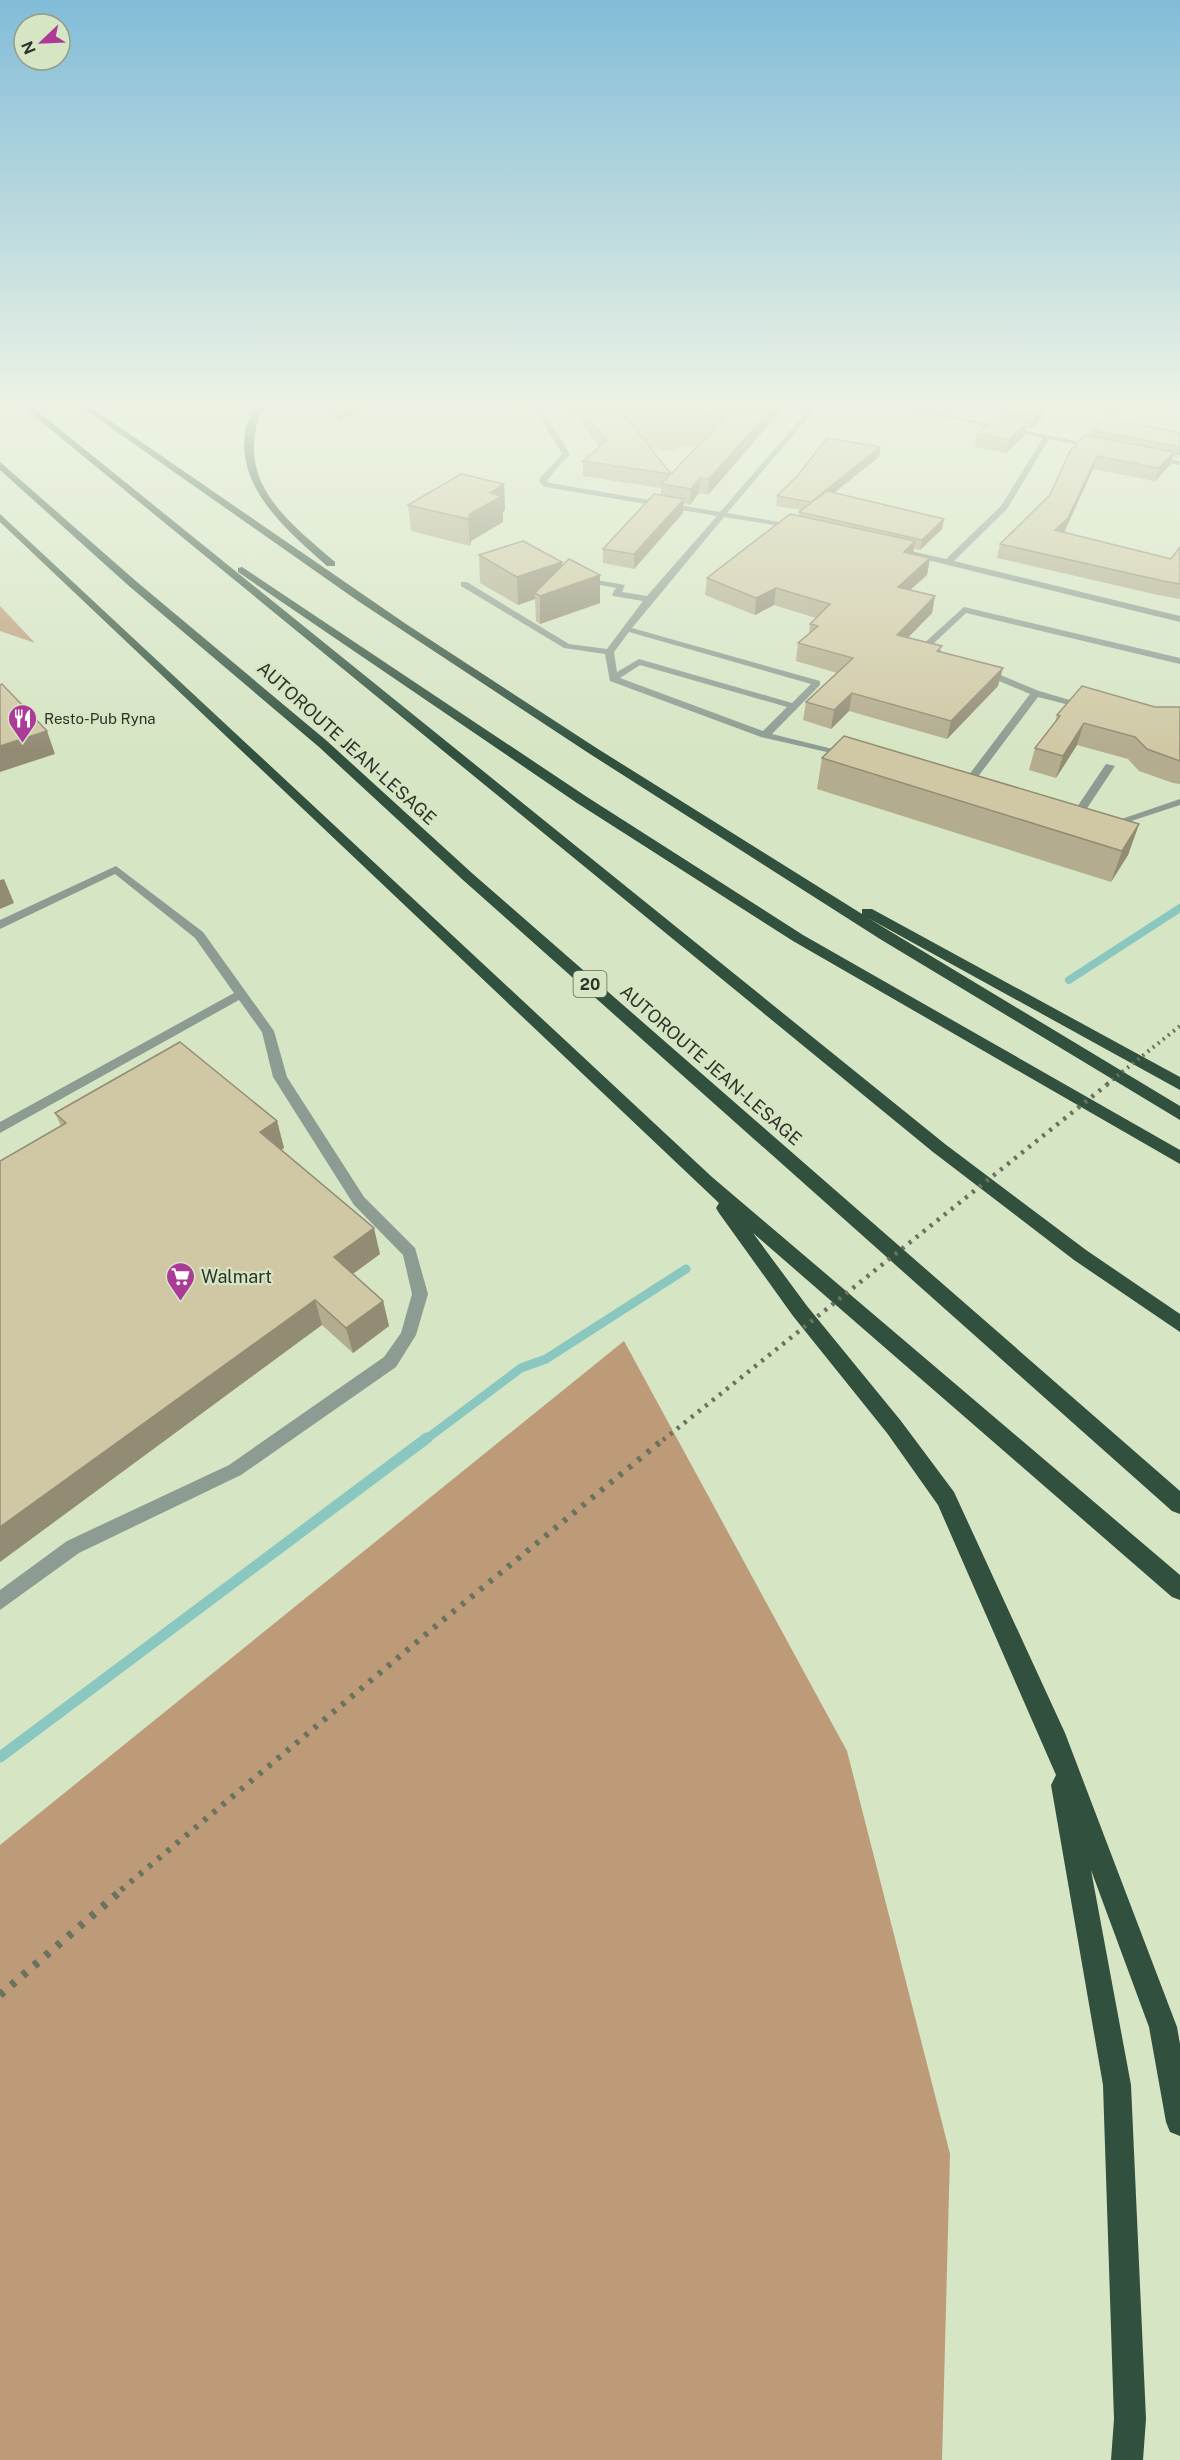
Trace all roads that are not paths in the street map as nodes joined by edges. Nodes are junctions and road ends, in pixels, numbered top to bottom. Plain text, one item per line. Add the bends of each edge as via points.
1 (4, 521) edge
2 (62, 521) edge
3 (168, 521) edge
4 (173, 521) edge
5 (250, 521) edge
6 (286, 521) edge
7 (714, 521) edge
8 (767, 521) edge
9 (990, 521) edge
10 (803, 527) edge
11 (882, 546) edge
12 (948, 562) junction
13 (572, 577) edge
14 (464, 584) dead end
15 (649, 599) junction
16 (1180, 619) edge
17 (400, 624) junction
18 (627, 628) junction
19 (609, 652) junction
20 (945, 655) edge
21 (1180, 661) edge
22 (976, 668) edge
23 (613, 679) junction
24 (1036, 693) junction
25 (793, 706) junction
26 (1101, 710) edge
27 (765, 735) junction
28 (855, 757) edge
29 (1110, 766) dead end
30 (975, 791) edge
31 (1180, 802) edge
32 (710, 826) junction
33 (0, 925) edge
34 (242, 994) junction
35 (1180, 1084) edge
36 (1180, 1114) edge
37 (0, 1128) edge
38 (1180, 1158) edge
39 (706, 1182) junction
40 (1180, 1324) edge
41 (1180, 1504) edge
42 (1180, 1589) edge
43 (0, 1601) edge
44 (1056, 1742) junction
45 (1180, 2122) edge
46 (1127, 2460) edge

1 - 39 highway
2 - 41 highway, AUTOROUTE JEAN-LESAGE / 20 via 323,744 468,877
3 - 40 highway via 939,1148 1080,1255
4 - 38 highway via 483,734 798,938
5 - 17 highway
6 - 17 highway
7 - 15 street
8 - 10 street
9 - 12 street
11 - 12 street
12 - 16 street
13 - 15 street via 622,587 616,594
14 - 19 street via 567,646
15 - 18 street
17 - 32 highway
18 - 19 street
18 - 25 street via 817,683
19 - 23 street
20 - 21 street via 925,647 964,610
22 - 24 street
23 - 25 street via 639,662
23 - 27 street
24 - 26 street
24 - 30 street via 958,786
25 - 27 street
27 - 28 street
29 - 31 street via 1078,821 1103,827
32 - 35 highway
32 - 36 highway via 962,984
33 - 34 street via 116,869 199,935
34 - 37 street
34 - 43 street via 268,1031 280,1077 359,1201 411,1252 420,1294 408,1335 390,1362 236,1470 73,1547
39 - 42 highway
39 - 44 highway via 946,1499
44 - 45 highway via 1163,2027
44 - 46 highway via 1117,2085 1130,2420

